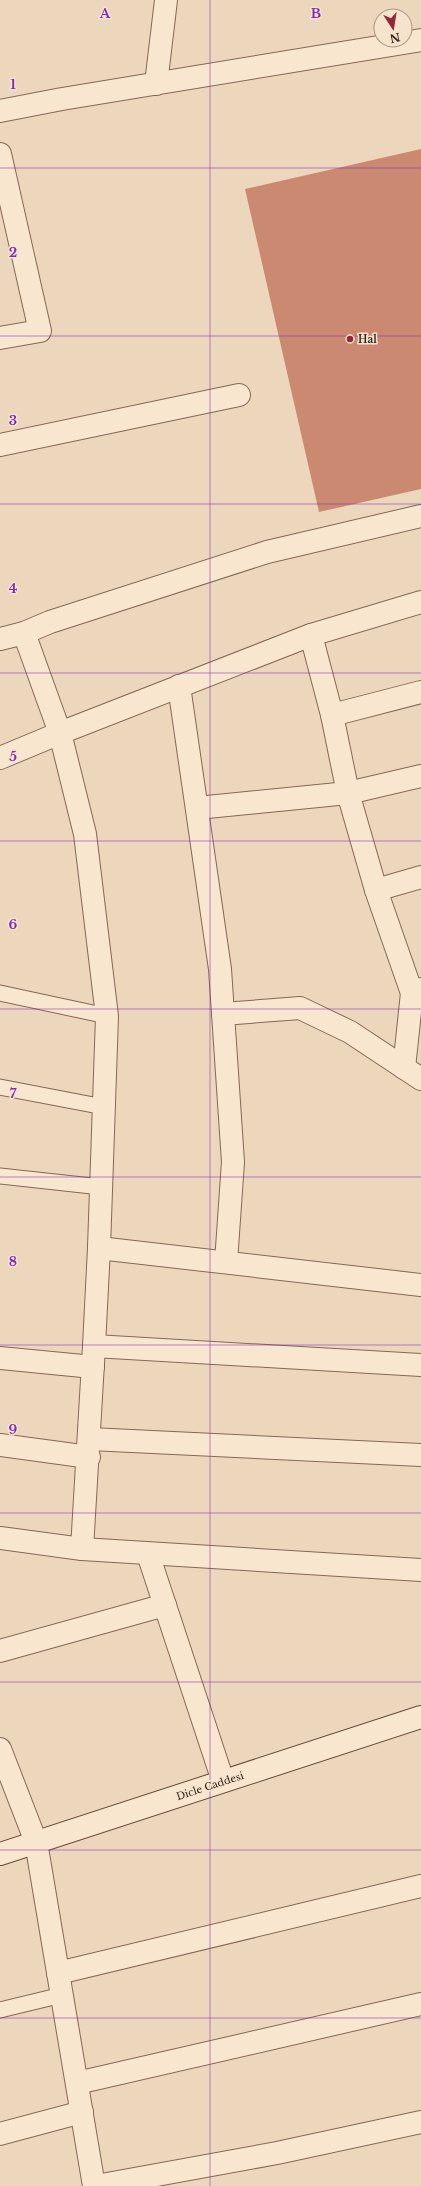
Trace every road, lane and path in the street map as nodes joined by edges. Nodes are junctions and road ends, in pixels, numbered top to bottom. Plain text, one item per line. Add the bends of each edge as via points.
1 (166, 0) edge
2 (421, 40) edge
3 (156, 84) junction
4 (0, 112) edge
5 (0, 154) edge
6 (8, 231) edge
7 (0, 338) edge
8 (240, 395) dead end
9 (0, 445) edge
10 (421, 516) edge
11 (421, 602) edge
12 (24, 633) junction
13 (311, 635) junction
14 (0, 639) edge
15 (179, 686) junction
16 (421, 692) edge
17 (332, 715) junction
18 (60, 733) junction
19 (0, 758) edge
20 (421, 776) edge
21 (348, 793) junction
22 (196, 808) junction
23 (421, 877) edge
24 (376, 890) junction
25 (416, 991) edge
26 (0, 993) edge
27 (223, 1014) junction
28 (107, 1016) junction
29 (413, 1073) edge
30 (0, 1087) edge
31 (104, 1107) junction
32 (0, 1176) edge
33 (101, 1187) junction
34 (99, 1248) junction
35 (226, 1262) junction
36 (421, 1285) edge
37 (94, 1357) junction
38 (0, 1358) edge
39 (421, 1365) edge
40 (0, 1445) edge
41 (89, 1448) junction
42 (421, 1454) edge
43 (0, 1538) edge
44 (82, 1549) junction
45 (148, 1554) junction
46 (421, 1570) edge
47 (165, 1605) junction
48 (0, 1651) edge
49 (421, 1718) edge
50 (0, 1749) edge
51 (224, 1781) junction
52 (36, 1842) junction
53 (0, 1854) edge
54 (421, 1886) edge
55 (58, 1973) junction
56 (62, 1995) junction
57 (421, 2004) edge
58 (0, 2010) edge
59 (77, 2083) junction
60 (82, 2112) junction
61 (421, 2122) edge
62 (0, 2134) edge
63 (95, 2186) edge

1 - 3 street
2 - 3 street
3 - 4 street
5 - 6 street
6 - 7 street via 40,331
8 - 9 street
10 - 12 street via 267,552 50,622
11 - 13 street
12 - 14 street
12 - 18 street
13 - 15 street
13 - 17 street
15 - 18 street
15 - 22 street
16 - 17 street
17 - 21 street
18 - 19 street
18 - 28 street via 85,834
20 - 21 street
21 - 22 street
21 - 24 street
22 - 27 street via 220,969
23 - 24 street
24 - 25 street
25 - 29 street
26 - 28 lane
27 - 29 street via 300,1008 350,1032
27 - 35 street via 233,1162
28 - 31 street
30 - 31 lane
31 - 33 street
32 - 33 lane
33 - 34 street
34 - 35 street
34 - 37 street
35 - 36 street
37 - 38 street
37 - 39 street
37 - 41 street
40 - 41 street
41 - 42 street
41 - 44 street
43 - 44 street
44 - 45 street
45 - 46 street
45 - 47 street
47 - 48 street
47 - 51 street
49 - 51 street, Dicle Caddesi
50 - 52 street
51 - 52 street, Dicle Caddesi
52 - 53 street, Dicle Caddesi
52 - 55 street
54 - 55 street
55 - 56 street
56 - 58 lane
56 - 59 street
57 - 59 street
59 - 60 street
60 - 62 street
60 - 63 street
61 - 63 street via 277,2153

